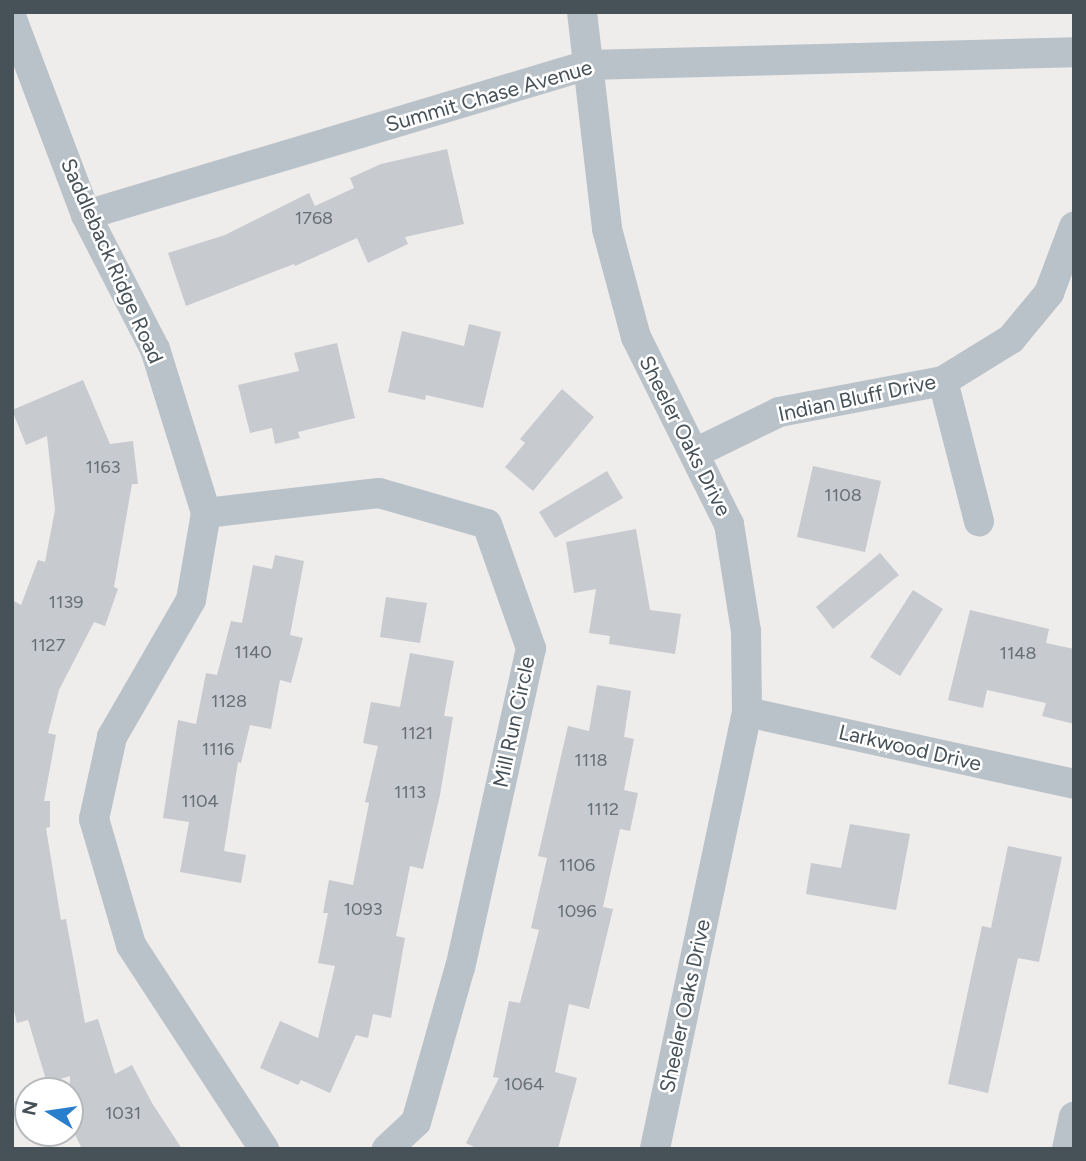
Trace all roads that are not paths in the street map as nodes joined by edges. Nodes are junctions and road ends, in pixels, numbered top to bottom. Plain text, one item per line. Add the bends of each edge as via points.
1 (582, 12) edge
2 (12, 19) edge
3 (1074, 52) edge
4 (588, 65) junction
5 (86, 215) junction
6 (1074, 227) edge
7 (943, 381) junction
8 (695, 453) junction
9 (206, 513) junction
10 (979, 522) dead end
11 (747, 712) junction
12 (1074, 785) edge
13 (1074, 1117) edge
14 (264, 1149) edge
15 (387, 1149) edge
16 (655, 1149) edge
17 (1067, 1149) edge

1 - 4 street, Sheeler Oaks Drive
2 - 5 street, Saddleback Ridge Road
3 - 4 street, Summit Chase Avenue
4 - 5 street, Summit Chase Avenue
4 - 8 street, Sheeler Oaks Drive via 607,229 636,337
5 - 9 street, Saddleback Ridge Road via 155,349
6 - 7 street, Indian Bluff Drive via 1049,293 1011,339
7 - 8 street, Indian Bluff Drive via 779,412
7 - 10 street
8 - 11 street, Sheeler Oaks Drive via 729,524 746,631
9 - 14 street, Saddleback Ridge Road via 191,600 113,737 94,819 131,945
9 - 15 street, Mill Run Circle via 379,493 487,524 531,648 460,967 416,1122
11 - 12 street, Larkwood Drive
11 - 16 street, Sheeler Oaks Drive
13 - 17 street

